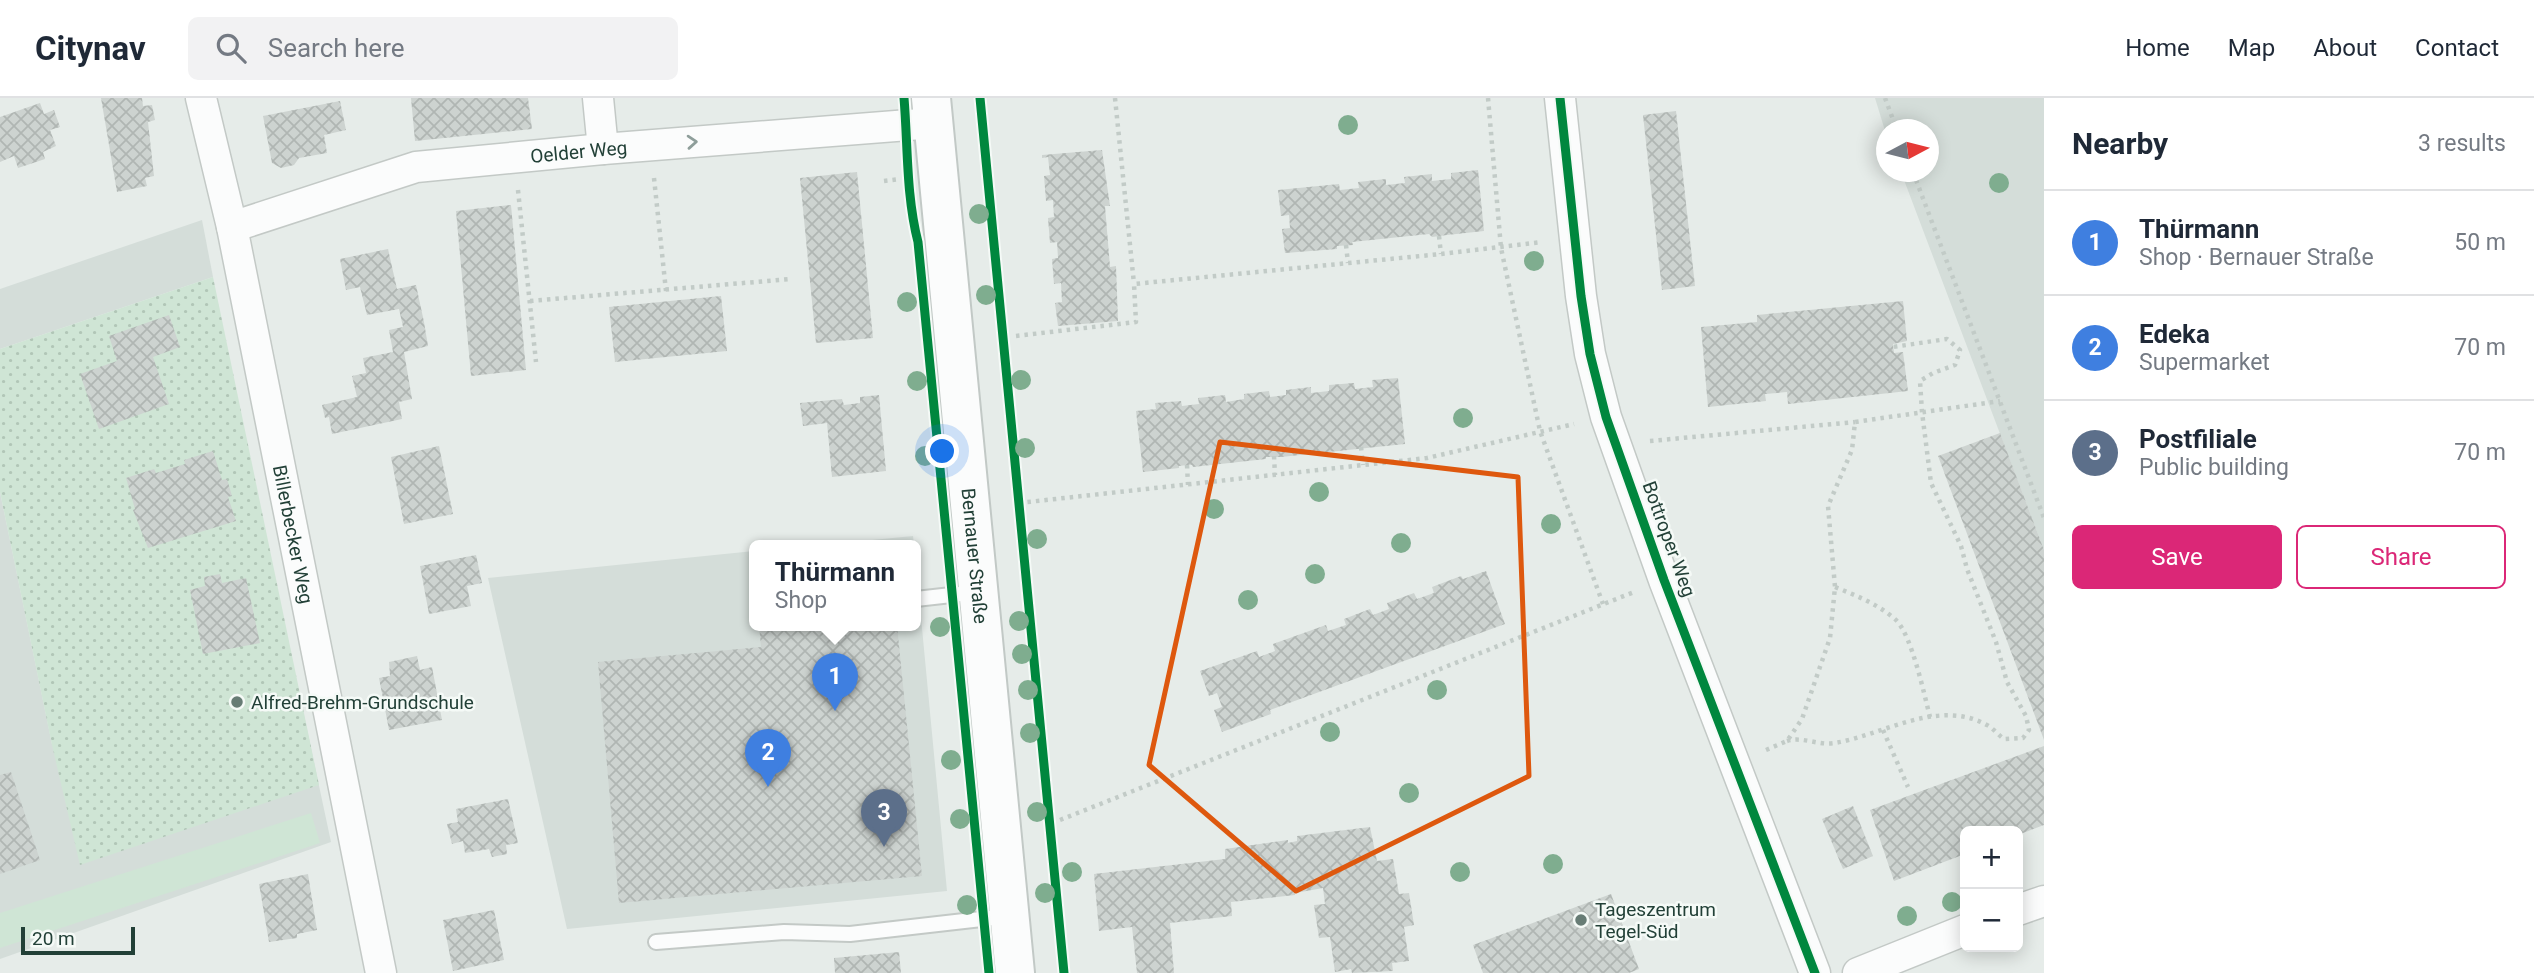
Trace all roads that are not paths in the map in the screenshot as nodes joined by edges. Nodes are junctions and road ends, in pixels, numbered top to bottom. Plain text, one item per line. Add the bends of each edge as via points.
1 (201, 98) edge
2 (598, 98) edge
3 (1560, 98) edge
4 (924, 115) edge
5 (603, 149) junction
6 (232, 227) junction
7 (979, 592) junction
8 (921, 597) edge
9 (2044, 901) edge
10 (2023, 909) edge
11 (1010, 916) junction
12 (1960, 932) edge
13 (656, 942) dead end
14 (381, 973) edge
15 (1015, 973) edge
16 (1815, 973) edge
17 (1858, 973) edge

1 - 6 street, Billerbecker Weg
2 - 5 street
3 - 16 street, Bottroper Weg via 1588,342 1606,416
5 -> 4 street, Oelder Weg
4 - 7 main road, Bernauer Straße
5 - 6 street, Oelder Weg via 416,167
6 - 14 street, Billerbecker Weg
7 - 8 lane
7 - 11 main road, Bernauer Straße
9 - 10 street
11 - 13 lane via 850,933 783,932
11 - 15 main road, Bernauer Straße
12 - 17 street

